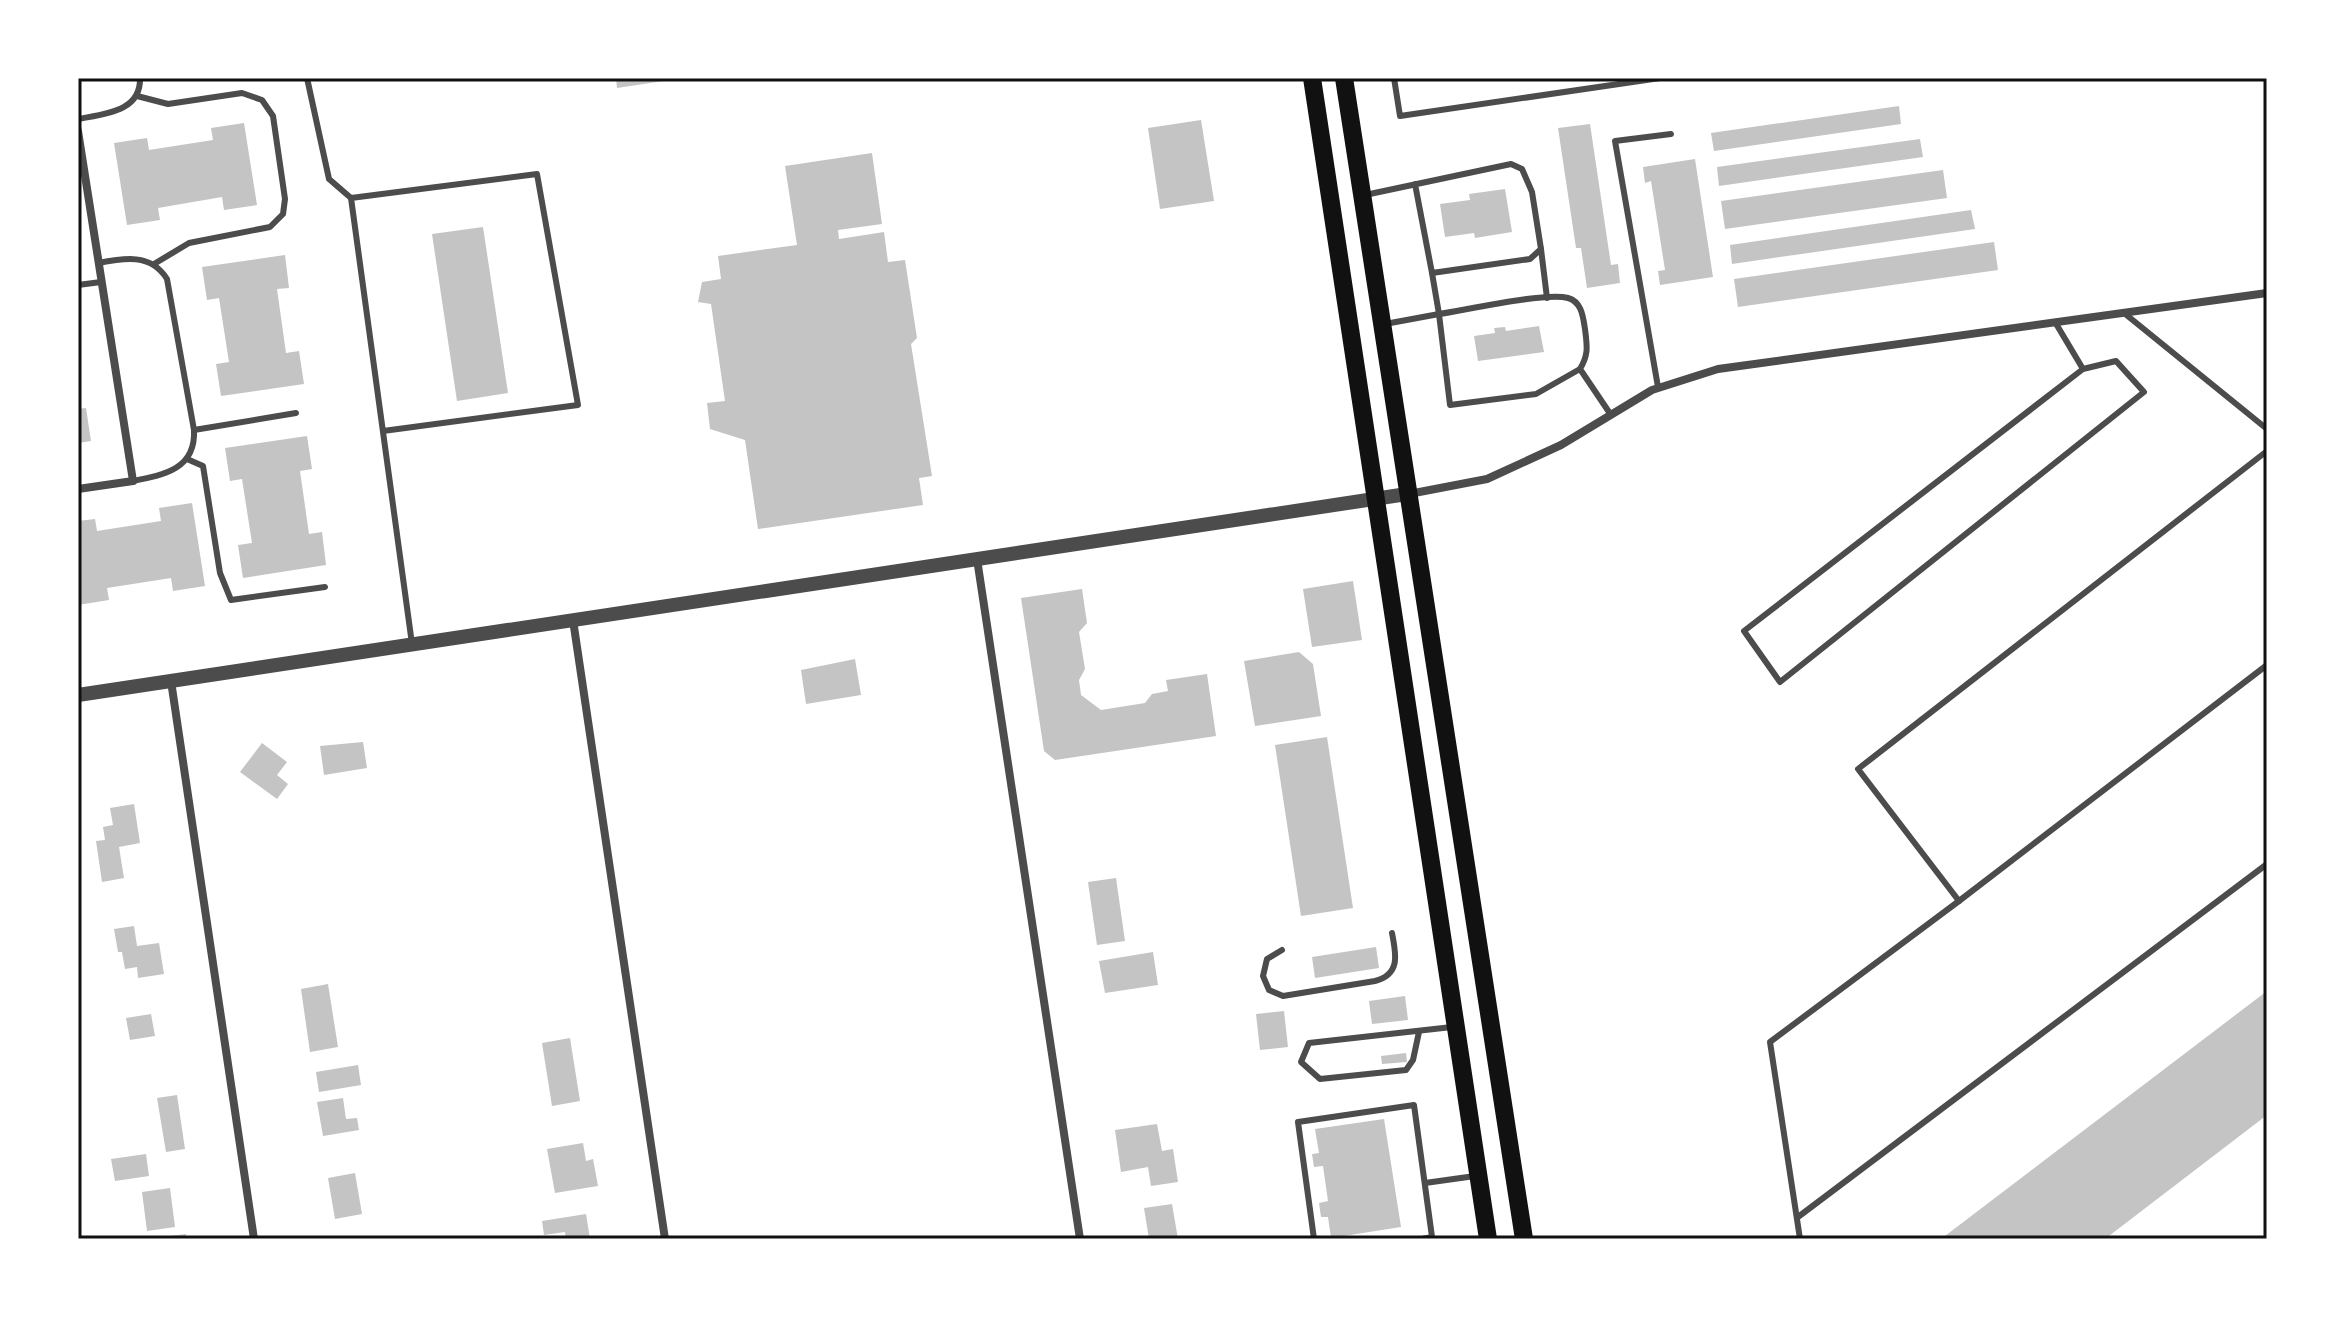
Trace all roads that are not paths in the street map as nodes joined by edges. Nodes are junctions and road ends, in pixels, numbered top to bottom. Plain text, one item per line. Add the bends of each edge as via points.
1 (140, 78) edge
2 (307, 78) edge
3 (1312, 78) edge
4 (1344, 78) edge
5 (1394, 78) edge
6 (1660, 78) edge
7 (137, 96) junction
8 (78, 119) edge
9 (78, 131) edge
10 (1671, 134) dead end
11 (1415, 184) junction
12 (1362, 195) junction
13 (351, 198) junction
14 (1541, 249) junction
15 (98, 263) junction
16 (154, 264) junction
17 (1432, 273) junction
18 (101, 282) junction
19 (78, 285) edge
20 (2267, 293) edge
21 (1547, 298) junction
22 (2124, 313) junction
23 (1439, 314) junction
24 (2055, 322) junction
25 (1381, 324) junction
26 (1580, 369) junction
27 (2083, 369) junction
28 (1658, 387) junction
29 (296, 413) dead end
30 (1611, 415) junction
31 (2267, 429) edge
32 (194, 430) junction
33 (383, 431) junction
34 (2267, 451) edge
35 (187, 459) junction
36 (133, 481) junction
37 (78, 489) edge
38 (1407, 494) junction
39 (1376, 499) junction
40 (977, 559) junction
41 (325, 587) dead end
42 (573, 620) junction
43 (412, 644) junction
44 (2267, 665) edge
45 (171, 681) junction
46 (78, 695) edge
47 (2267, 864) edge
48 (1959, 901) junction
49 (1392, 933) dead end
50 (1282, 950) dead end
51 (1456, 1026) junction
52 (1419, 1032) junction
53 (1478, 1175) junction
54 (1425, 1183) junction
55 (1798, 1217) junction
56 (254, 1239) edge
57 (665, 1239) edge
58 (1080, 1239) edge
59 (1314, 1239) edge
60 (1422, 1239) edge
61 (1488, 1239) edge
62 (1524, 1239) edge
63 (1800, 1239) edge

1 - 7 lane
2 - 13 lane via 329,179
3 - 39 main road
4 - 12 main road
5 - 6 lane via 1400,116
7 - 8 lane via 122,109
7 - 16 lane via 168,104 242,93 262,100 273,116 285,199 283,214 270,227 202,239
9 - 15 street
10 - 28 lane via 1615,141
11 - 12 lane
11 - 14 lane via 1511,164 1522,169 1532,192
11 - 17 lane
12 - 25 main road
13 - 33 lane
13 - 33 lane via 537,174 578,405
14 - 17 lane via 1530,259
14 - 21 lane
15 - 16 lane via 137,258
15 - 18 street
16 - 32 lane via 170,288
17 - 23 lane
18 - 19 lane
18 - 36 street
20 - 22 street
21 - 23 lane
21 - 26 lane via 1568,298 1583,312 1589,356
22 - 24 street
22 - 31 lane
23 - 25 lane
23 - 26 lane via 1450,405 1536,394
24 - 27 lane
24 - 28 street via 1718,369
25 - 38 main road
26 - 30 lane
27 - 27 lane via 1744,631 1780,682 2144,392 2116,361
28 - 30 street
29 - 32 lane
30 - 38 street via 1487,479
32 - 35 lane via 195,444
33 - 43 lane
34 - 48 lane via 1858,769
35 - 36 lane via 170,474
35 - 41 lane via 203,466 220,573 231,600
36 - 37 street
38 - 39 street
38 - 62 main road
39 - 40 street
39 - 51 main road
40 - 42 street
40 - 58 street
42 - 43 street
42 - 57 street
43 - 45 street
44 - 48 lane
45 - 46 street
45 - 56 street
47 - 55 lane
48 - 55 lane via 1770,1042
49 - 50 lane via 1396,964 1389,976 1283,996 1269,990 1263,976 1267,959
51 - 52 lane
51 - 53 main road
52 - 52 lane via 1309,1043 1301,1062 1320,1079 1406,1070
53 - 54 lane
53 - 61 main road
54 - 59 lane via 1414,1105 1298,1122
54 - 60 lane via 1432,1237
55 - 63 lane

